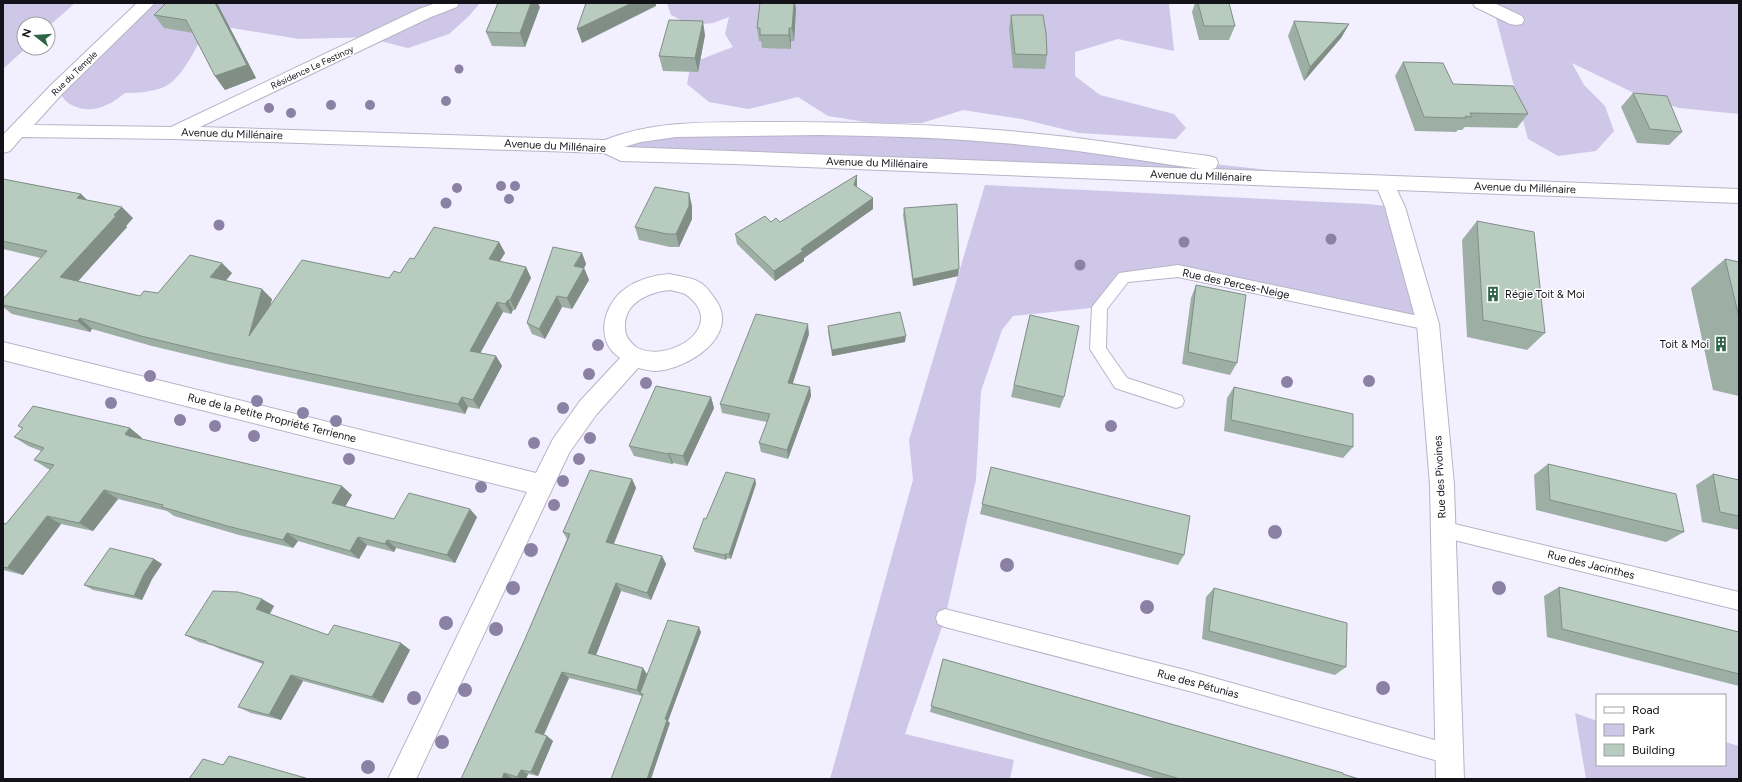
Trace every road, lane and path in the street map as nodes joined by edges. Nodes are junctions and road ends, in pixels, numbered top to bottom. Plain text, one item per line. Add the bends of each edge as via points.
1 (148, 3) edge
2 (451, 3) edge
3 (1481, 3) edge
4 (1516, 20) dead end
5 (18, 131) junction
6 (174, 133) junction
7 (3, 146) edge
8 (607, 147) junction
9 (1384, 183) junction
10 (1739, 196) edge
11 (1428, 324) junction
12 (3, 351) edge
13 (635, 357) junction
14 (1176, 401) dead end
15 (542, 485) junction
16 (1442, 529) junction
17 (1739, 601) edge
18 (946, 618) dead end
19 (1449, 754) junction
20 (402, 779) edge
21 (1450, 779) edge

1 - 5 street, Rue du Temple via 56,89
2 - 6 street, Résidence Le Festinoy
3 - 4 street
5 - 6 street, Avenue du Millénaire
5 - 7 street, Rue du Temple
6 - 8 street, Avenue du Millénaire
8 - 9 street, Avenue du Millénaire via 621,154
8 - 9 street via 626,138 670,131 800,128 927,132 1038,140
9 - 10 street, Avenue du Millénaire
9 - 11 street, Rue des Pivoines via 1395,207
11 - 14 lane, Rue des Perces-Neige via 1342,308 1178,271 1124,277 1100,307 1098,349 1121,383
11 - 16 street, Rue des Pivoines via 1442,485
12 - 15 street, Rue de la Petite Propriété Terrienne
13 - 13 street via 661,361 678,358 698,346 712,322 707,302 692,288 670,282 641,288 628,297 614,319 614,332 619,344
13 - 15 street via 588,408 561,446
15 - 20 street
16 - 17 lane, Rue des Jacinthes
16 - 19 street, Rue des Pivoines
18 - 19 lane, Rue des Pétunias via 1189,681
19 - 21 street, Rue des Pivoines

